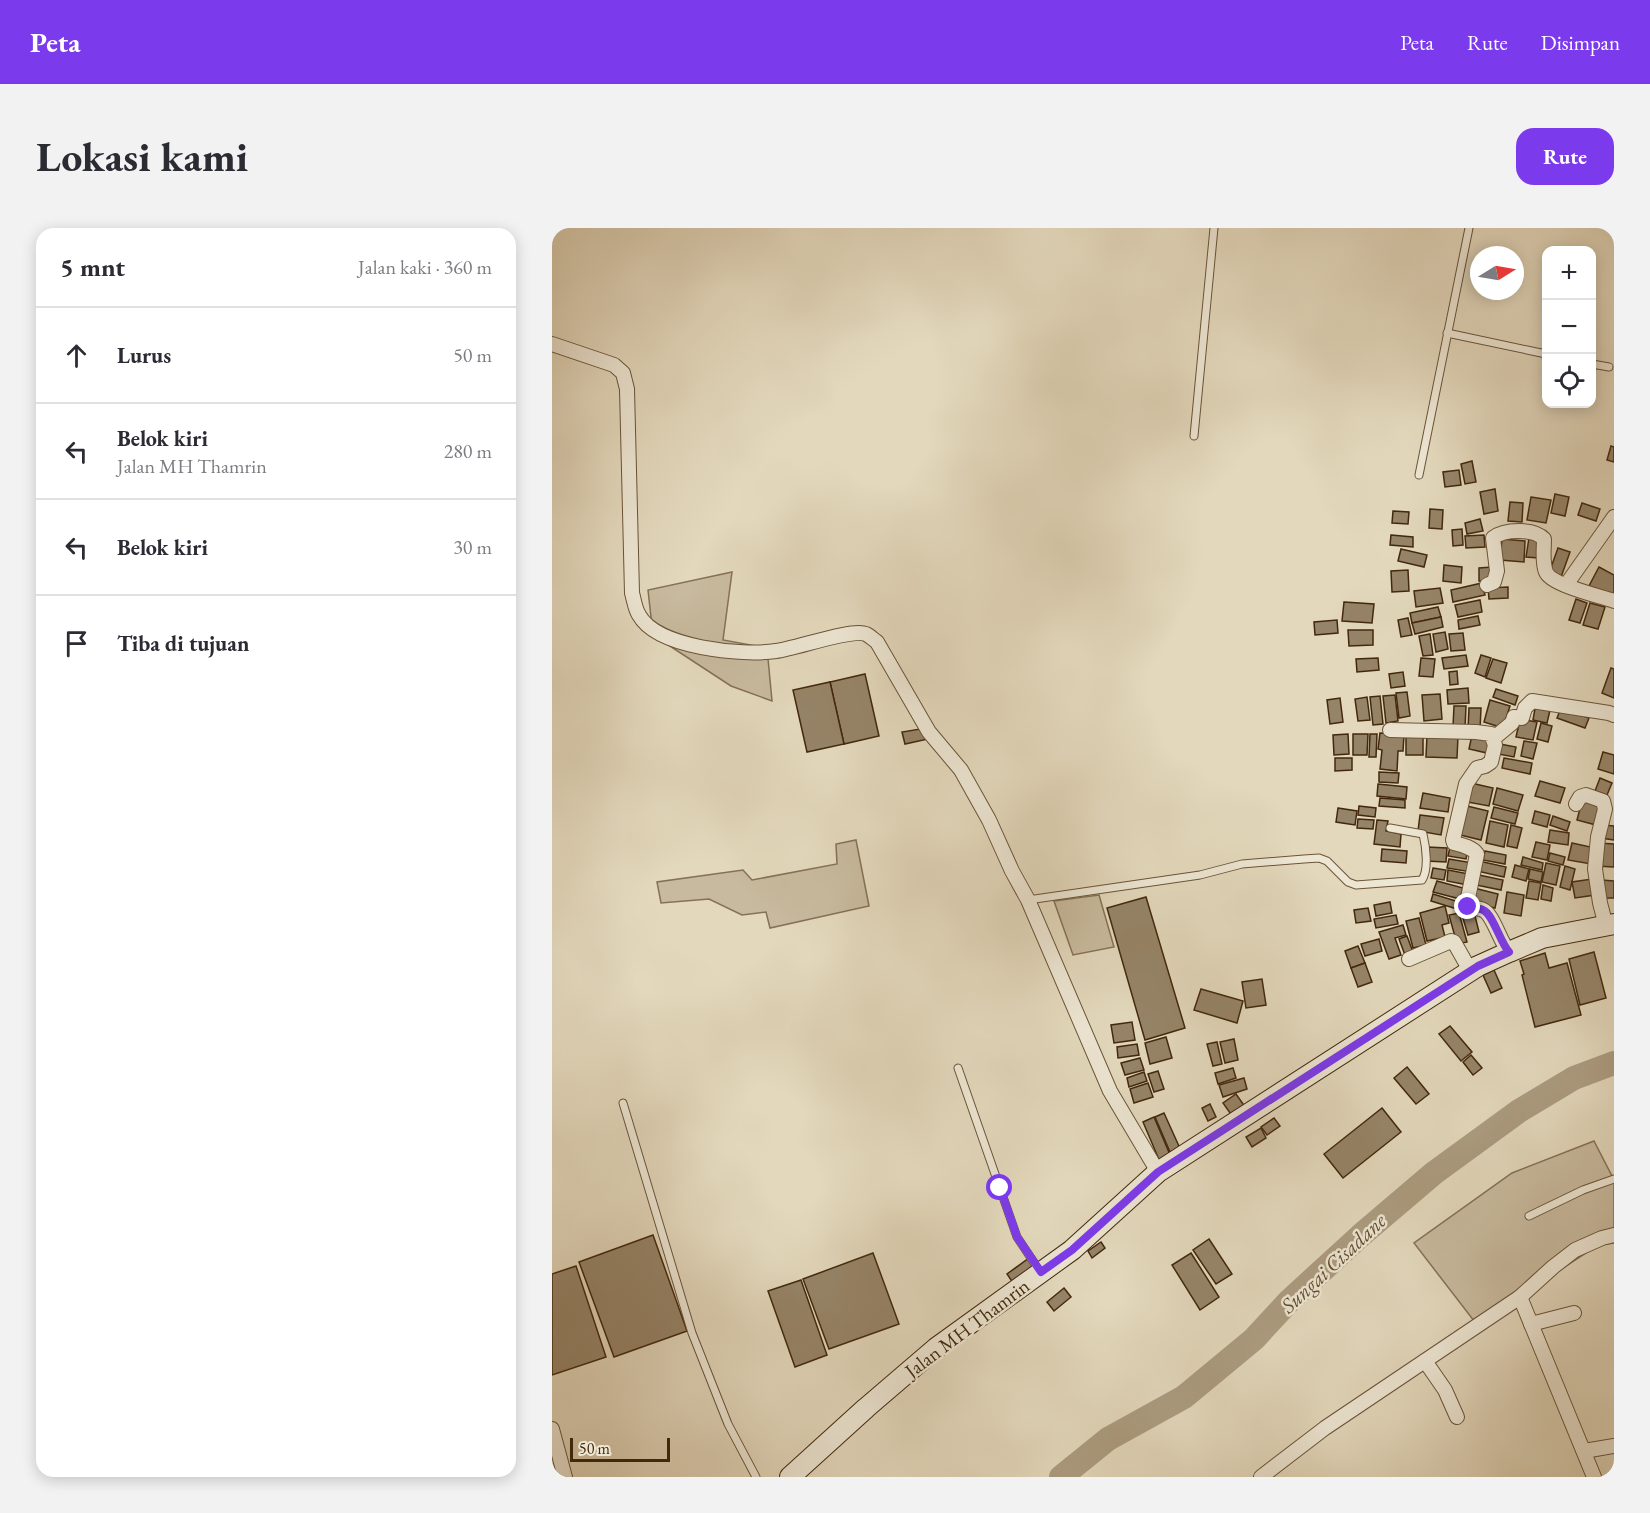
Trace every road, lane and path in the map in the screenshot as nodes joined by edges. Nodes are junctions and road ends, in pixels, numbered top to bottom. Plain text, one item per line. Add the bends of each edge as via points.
1 (1214, 228) edge
2 (1469, 228) edge
3 (1447, 333) junction
4 (552, 344) edge
5 (1542, 353) edge
6 (1596, 365) edge
7 (1609, 367) dead end
8 (1194, 436) dead end
9 (1419, 474) dead end
10 (1614, 517) edge
11 (1487, 585) dead end
12 (1566, 585) junction
13 (1614, 601) edge
14 (1614, 715) edge
15 (1390, 730) dead end
16 (1494, 738) junction
17 (1614, 795) edge
18 (1576, 804) dead end
19 (1605, 809) junction
20 (1390, 828) dead end
21 (1028, 900) junction
22 (1608, 923) edge
23 (1506, 949) junction
24 (1409, 959) dead end
25 (1473, 965) junction
26 (958, 1068) dead end
27 (623, 1103) dead end
28 (1158, 1172) junction
29 (1614, 1179) edge
30 (1529, 1216) dead end
31 (1614, 1235) edge
32 (1041, 1272) junction
33 (1520, 1298) junction
34 (1574, 1312) dead end
35 (1531, 1324) junction
36 (1425, 1361) junction
37 (1457, 1417) dead end
38 (552, 1429) edge
39 (1614, 1446) edge
40 (1584, 1451) junction
41 (565, 1477) edge
42 (756, 1477) edge
43 (790, 1477) edge
44 (1261, 1477) edge
45 (1594, 1477) edge

1 - 8 lane
2 - 3 lane
3 - 5 lane
3 - 9 lane
4 - 21 street via 614,365 623,374 627,388 633,593 639,615 652,630 675,641 727,651 775,651 865,633 877,642 929,732 961,770
6 - 7 lane
10 - 12 street
11 - 12 street via 1494,582 1497,571 1493,538 1499,533 1527,531 1544,539 1546,574
12 - 13 street
14 - 16 street via 1531,701 1522,718 1514,717
15 - 16 street via 1476,732
16 - 23 street via 1491,762 1477,768 1466,784 1453,840 1477,854 1468,907 1484,910 1490,916
17 - 19 street
18 - 19 street via 1586,795 1603,801
19 - 22 street via 1595,869 1600,903
20 - 21 lane via 1423,834 1426,866 1422,880 1352,884 1319,858 1242,864 1200,875
21 - 28 street via 1110,1091
22 - 23 street, Jalan MH Thamrin
23 - 25 street, Jalan MH Thamrin
24 - 25 street via 1450,941
25 - 28 street, Jalan MH Thamrin
26 - 32 lane via 1017,1237
27 - 42 lane via 692,1333 728,1424
28 - 32 street, Jalan MH Thamrin via 1072,1250
29 - 30 lane
31 - 33 street via 1575,1250
32 - 43 street, Jalan MH Thamrin via 936,1348
33 - 35 street
33 - 36 street
34 - 35 street
35 - 40 street
36 - 37 street via 1446,1390
36 - 44 street via 1325,1428
38 - 41 street
39 - 40 street
40 - 45 street

